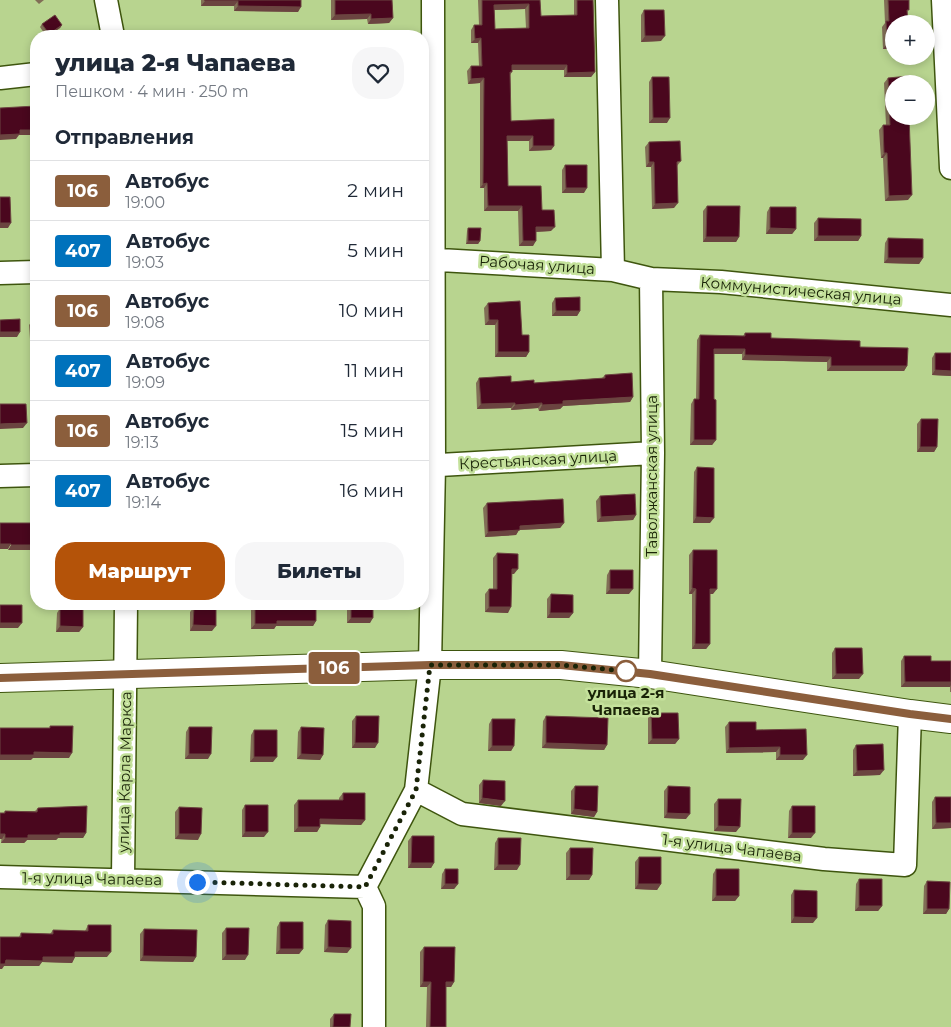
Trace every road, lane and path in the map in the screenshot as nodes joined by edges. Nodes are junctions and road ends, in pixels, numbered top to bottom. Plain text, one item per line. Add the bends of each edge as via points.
1 (106, 0) edge
2 (433, 0) edge
3 (607, 0) edge
4 (943, 0) edge
5 (112, 30) edge
6 (948, 30) edge
7 (429, 49) edge
8 (30, 75) edge
9 (0, 78) edge
10 (951, 168) edge
11 (429, 259) edge
12 (613, 270) junction
13 (30, 272) edge
14 (0, 273) edge
15 (651, 279) junction
16 (951, 305) edge
17 (653, 453) junction
18 (429, 466) edge
19 (30, 475) edge
20 (0, 476) edge
21 (429, 566) edge
22 (126, 610) edge
23 (430, 665) junction
24 (650, 674) junction
25 (126, 675) junction
26 (0, 678) edge
27 (910, 714) junction
28 (951, 719) edge
29 (416, 790) junction
30 (0, 877) edge
31 (123, 879) junction
32 (365, 887) junction
33 (374, 1027) edge

1 - 5 street
2 - 7 street
3 - 12 street
4 - 6 street
6 - 10 street
8 - 9 street
11 - 12 street, Рабочая улица
12 - 15 street, Рабочая улица
13 - 14 street
15 - 16 street, Коммунистическая улица via 721,282
15 - 17 street, Таволжанская улица
17 - 18 street, Крестьянская улица
17 - 24 street, Таволжанская улица
19 - 20 street
21 - 23 street
22 - 25 street, улица Карла Маркса
23 - 24 main road via 561,665
23 - 25 main road
23 - 29 street
24 - 27 main road
25 - 26 main road
25 - 31 street, улица Карла Маркса
27 - 28 main road
27 - 29 street, 1-я улица Чапаева via 905,865 824,859 462,814
29 - 32 street
30 - 31 street, 1-я улица Чапаева
31 - 32 street, 1-я улица Чапаева
32 - 33 street via 374,906

